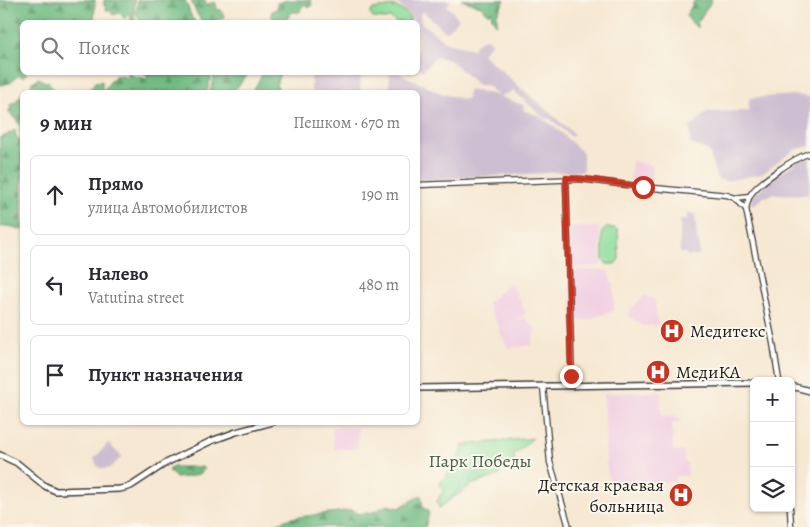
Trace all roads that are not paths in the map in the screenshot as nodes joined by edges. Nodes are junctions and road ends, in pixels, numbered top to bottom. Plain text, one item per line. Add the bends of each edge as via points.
1 (810, 153) edge
2 (566, 178) junction
3 (420, 185) edge
4 (750, 196) junction
5 (735, 198) junction
6 (746, 209) junction
7 (778, 377) edge
8 (750, 383) edge
9 (543, 386) junction
10 (572, 386) junction
11 (795, 387) edge
12 (420, 388) edge
13 (810, 391) edge
14 (262, 425) edge
15 (0, 454) edge
16 (790, 512) edge
17 (569, 527) edge
18 (791, 527) edge

1 - 4 street via 793,160
2 - 3 street
2 - 5 street via 723,194
2 - 10 street
4 - 5 street
4 - 6 street
5 - 6 street
6 - 7 street
8 - 10 main road
9 - 10 main road
9 - 12 main road
9 - 17 street via 550,462
11 - 13 main road
14 - 15 main road via 211,441 166,462 131,486 114,490 56,491
16 - 18 street

